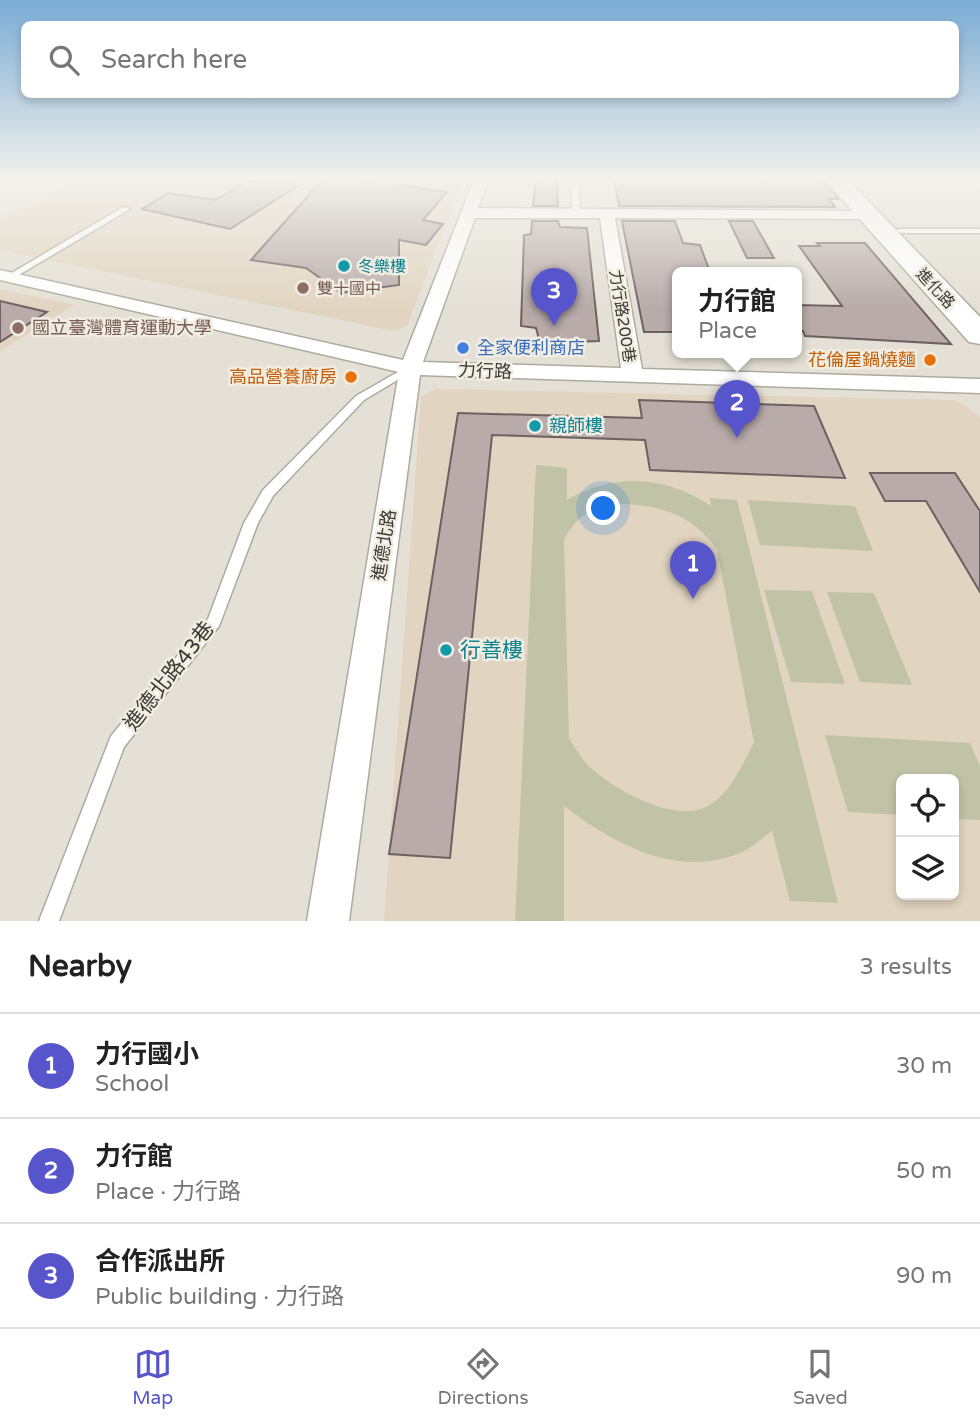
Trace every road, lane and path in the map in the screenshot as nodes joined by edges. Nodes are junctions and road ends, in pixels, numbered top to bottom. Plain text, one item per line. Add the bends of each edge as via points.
1 (101, 223) edge
2 (465, 223) edge
3 (608, 223) edge
4 (874, 223) edge
5 (893, 223) edge
6 (901, 231) junction
7 (980, 231) edge
8 (5, 276) edge
9 (980, 312) edge
10 (980, 335) edge
11 (411, 368) junction
12 (633, 376) junction
13 (980, 386) edge
14 (49, 921) edge
15 (328, 921) edge

1 - 8 lane
2 - 11 street, 進德北路
3 - 12 street, 力行路200巷
4 - 10 main road, 進化路
5 - 6 main road, 進化路
6 - 7 lane
6 - 9 main road, 進化路
8 - 11 street, 力行路
11 - 12 street, 力行路
11 - 14 lane, 進德北路43巷 via 360,398 268,493 251,523 214,622 117,742
11 - 15 street, 進德北路
12 - 13 street, 力行路

